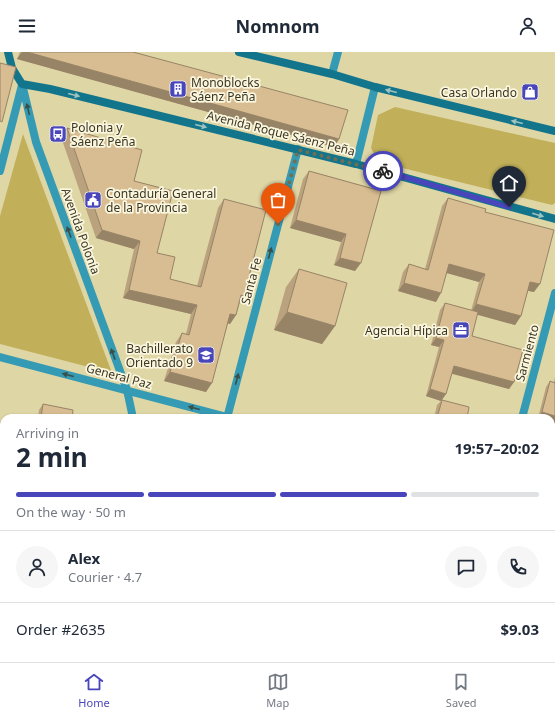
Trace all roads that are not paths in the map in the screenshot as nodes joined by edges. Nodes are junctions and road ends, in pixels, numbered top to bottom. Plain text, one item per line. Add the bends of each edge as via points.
1 (8, 52) edge
2 (239, 52) edge
3 (338, 52) edge
4 (332, 74) junction
5 (22, 84) junction
6 (374, 87) junction
7 (555, 131) edge
8 (298, 150) junction
9 (356, 164) junction
10 (0, 171) edge
11 (555, 219) edge
12 (555, 293) edge
13 (0, 357) edge
14 (127, 390) junction
15 (132, 414) edge
16 (214, 414) edge
17 (230, 414) edge
18 (523, 414) edge

1 - 5 main road, Avenida Polonia via 12,68
2 - 4 main road
3 - 4 street
4 - 6 main road
5 -> 8 main road, Avenida Roque Sáenz Peña
5 - 10 street
14 -> 5 street, Avenida Polonia via 36,142
7 -> 6 main road
6 - 9 street
8 - 9 main road, Avenida Roque Sáenz Peña
17 -> 8 street, Santa Fe
9 -> 11 main road, Avenida Roque Sáenz Peña
12 - 18 street, Sarmiento
14 -> 13 street, General Paz
14 - 15 street, Avenida Polonia
16 -> 14 street, General Paz

